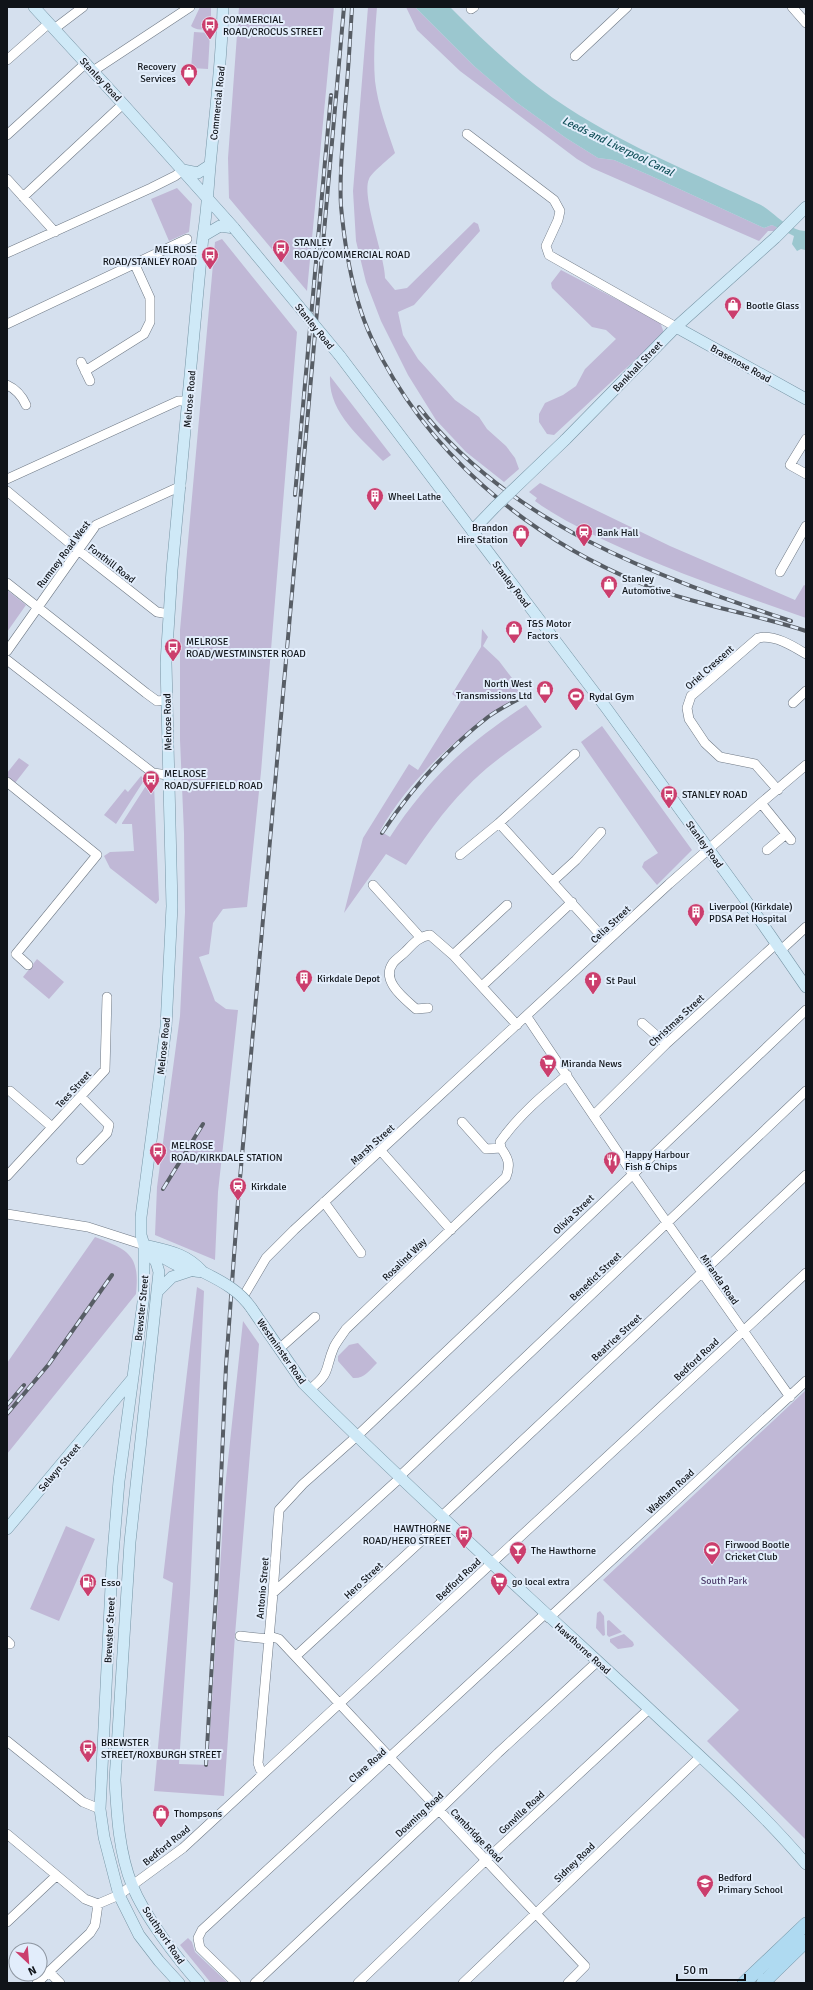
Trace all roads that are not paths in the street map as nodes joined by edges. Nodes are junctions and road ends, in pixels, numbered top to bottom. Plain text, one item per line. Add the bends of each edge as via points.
1 (34, 7) edge
2 (83, 7) edge
3 (190, 7) edge
4 (224, 7) edge
5 (627, 7) edge
6 (792, 7) edge
7 (806, 23) edge
8 (51, 26) junction
9 (575, 56) dead end
10 (7, 60) edge
11 (89, 67) junction
12 (123, 104) junction
13 (7, 134) edge
14 (467, 134) dead end
15 (210, 165) junction
16 (183, 170) junction
17 (7, 179) edge
18 (22, 196) junction
19 (209, 199) junction
20 (806, 207) edge
21 (234, 228) junction
22 (55, 232) junction
23 (203, 236) junction
24 (187, 239) dead end
25 (7, 253) edge
26 (135, 265) junction
27 (7, 324) edge
28 (676, 327) junction
29 (81, 362) dead end
30 (86, 371) junction
31 (90, 381) dead end
32 (7, 385) edge
33 (806, 400) edge
34 (188, 401) junction
35 (26, 405) dead end
36 (806, 439) edge
37 (806, 474) edge
38 (7, 479) edge
39 (181, 486) junction
40 (7, 490) edge
41 (806, 526) edge
42 (472, 531) junction
43 (78, 550) junction
44 (780, 572) dead end
45 (7, 583) edge
46 (37, 607) junction
47 (169, 614) junction
48 (7, 651) edge
49 (806, 654) edge
50 (7, 660) edge
51 (806, 691) edge
52 (167, 700) junction
53 (793, 703) dead end
54 (576, 754) dead end
55 (806, 765) edge
56 (168, 775) junction
57 (7, 782) edge
58 (778, 790) junction
59 (761, 803) junction
60 (499, 823) junction
61 (601, 832) dead end
62 (710, 849) junction
63 (767, 850) dead end
64 (460, 855) dead end
65 (553, 881) junction
66 (373, 885) dead end
67 (572, 902) junction
68 (506, 905) dead end
69 (806, 927) edge
70 (420, 937) junction
71 (606, 941) junction
72 (778, 948) junction
73 (453, 955) junction
74 (28, 965) dead end
75 (482, 986) junction
76 (806, 987) edge
77 (107, 997) dead end
78 (428, 1008) dead end
79 (806, 1010) edge
80 (527, 1017) junction
81 (642, 1023) dead end
82 (517, 1025) junction
83 (666, 1044) junction
84 (567, 1075) junction
85 (10, 1091) dead end
86 (806, 1091) edge
87 (81, 1097) junction
88 (594, 1115) junction
89 (462, 1122) dead end
90 (52, 1127) junction
91 (501, 1148) junction
92 (381, 1151) junction
93 (81, 1160) dead end
94 (632, 1173) junction
95 (806, 1175) edge
96 (7, 1176) edge
97 (324, 1202) junction
98 (7, 1214) edge
99 (667, 1223) junction
100 (451, 1230) junction
101 (144, 1246) junction
102 (361, 1253) dead end
103 (190, 1272) junction
104 (203, 1272) junction
105 (702, 1272) junction
106 (806, 1272) edge
107 (158, 1291) junction
108 (244, 1297) junction
109 (315, 1317) dead end
110 (742, 1331) junction
111 (279, 1350) junction
112 (133, 1378) junction
113 (806, 1381) edge
114 (309, 1390) junction
115 (790, 1397) junction
116 (111, 1405) junction
117 (128, 1414) junction
118 (357, 1436) junction
119 (399, 1477) junction
120 (443, 1518) junction
121 (7, 1529) edge
122 (491, 1564) junction
123 (274, 1593) junction
124 (547, 1616) junction
125 (240, 1636) dead end
126 (269, 1637) junction
127 (296, 1656) junction
128 (598, 1661) junction
129 (339, 1704) junction
130 (649, 1709) junction
131 (7, 1741) edge
132 (700, 1757) junction
133 (390, 1759) junction
134 (264, 1773) junction
135 (100, 1809) junction
136 (438, 1811) junction
137 (7, 1834) edge
138 (486, 1860) junction
139 (806, 1864) edge
140 (56, 1876) junction
141 (132, 1885) junction
142 (119, 1895) junction
143 (98, 1904) junction
144 (536, 1913) junction
145 (7, 1922) edge
146 (806, 1924) edge
147 (806, 1941) edge
148 (49, 1972) junction
149 (36, 1983) edge
150 (60, 1983) edge
151 (179, 1983) edge
152 (199, 1983) edge
153 (236, 1983) edge
154 (255, 1983) edge
155 (358, 1983) edge
156 (463, 1983) edge
157 (568, 1983) edge
158 (744, 1983) edge
159 (763, 1983) edge

1 - 8 main road, Stanley Road
2 - 8 street
3 - 11 street
4 - 15 main road, Commercial Road via 220,81
5 - 9 street
6 - 7 street
8 - 10 street
8 - 11 main road, Stanley Road
11 - 12 main road, Stanley Road
11 - 13 street
12 - 16 main road, Stanley Road
12 - 18 street
14 - 28 street via 554,200 560,211 546,246 549,255
15 - 16 main road via 198,172
15 - 19 main road, Commercial Road
16 - 19 main road, Stanley Road
16 - 22 street via 151,188
17 - 18 street
18 - 22 street
19 - 21 main road, Stanley Road
19 - 23 main road, Melrose Road
20 - 28 main road, Bankhall Street
21 - 23 main road via 220,226
21 - 42 main road, Stanley Road, bridge via 340,356
22 - 25 street
23 - 34 main road, Melrose Road
24 - 26 street
26 - 27 street
26 - 30 street via 150,298 150,322 144,334
28 - 33 main road, Brasenose Road
28 - 42 main road, Bankhall Street, bridge
29 - 30 street
30 - 31 street
32 - 35 street via 14,388
34 - 38 street via 178,401
34 - 39 main road, Melrose Road
36 - 37 street via 790,465
39 - 43 street, Rumney Road West via 96,525
39 - 47 main road, Melrose Road
40 - 43 street, Fonthill Road
41 - 44 street
42 - 62 main road, Stanley Road
43 - 46 street, Rumney Road West
43 - 47 street, Fonthill Road via 157,612
45 - 46 street
46 - 48 street, Rumney Road West
46 - 52 street via 157,701
47 - 52 main road, Melrose Road
49 - 58 street, Oriel Crescent via 775,639 766,636 758,638 691,696 687,708 689,719 720,757 755,764
50 - 56 street via 153,773
51 - 53 street
52 - 56 main road, Melrose Road
54 - 60 street
55 - 58 street, Celia Street
56 - 101 main road, Melrose Road via 172,906 170,964 166,1027 141,1218
57 - 74 street via 97,855 16,954
58 - 59 street, Celia Street
59 - 62 street, Celia Street
59 - 63 street via 788,837
60 - 64 street
60 - 65 street
61 - 65 street
62 - 71 street, Celia Street
62 - 72 main road, Stanley Road
65 - 67 street
66 - 70 street
67 - 71 street
67 - 75 street
68 - 73 street
69 - 72 street, Christmas Street
70 - 73 street via 430,935
70 - 78 street via 392,964 391,981 396,990 416,1009
71 - 80 street, Celia Street
72 - 76 main road, Stanley Road
72 - 83 street, Christmas Street
73 - 75 street
75 - 82 street
77 - 87 street, Tees Street via 105,1070
79 - 94 street, Olivia Street
80 - 82 street, Marsh Street
80 - 84 street, Miranda Road
81 - 83 street
82 - 92 street, Marsh Street
83 - 88 street, Christmas Street
84 - 88 street, Miranda Road
84 - 91 street via 543,1095 506,1133 500,1142
85 - 90 street
86 - 99 street, Benedict Street
87 - 90 street, Tees Street
87 - 93 street via 109,1125 107,1133
88 - 94 street, Miranda Road
89 - 91 street via 486,1149
90 - 96 street, Tees Street
91 - 100 street, Rosalind Way via 509,1159 506,1177
92 - 97 street, Marsh Street
92 - 100 street
94 - 99 street, Miranda Road
94 - 118 street, Olivia Street
95 - 105 street, Beatrice Street
97 - 102 street
97 - 108 street, Marsh Street via 266,1258
98 - 101 street, Westminster Road via 88,1226
99 - 105 street, Miranda Road
99 - 119 street, Benedict Street
100 - 114 street, Rosalind Way via 346,1329 334,1347 327,1372 322,1380
101 - 103 main road, Westminster Road
101 - 104 main road, Westminster Road via 172,1252 193,1261
101 - 107 main road, Brewster Street via 156,1262 159,1272
101 - 112 main road, Brewster Street via 144,1295
103 - 104 main road, Westminster Road
103 - 107 main road via 172,1277
104 - 108 main road, Westminster Road, bridge
105 - 110 street, Miranda Road
105 - 120 street, Beatrice Street
106 - 110 street, Bedford Road
107 - 141 main road, Brewster Street via 130,1542 115,1780 121,1840
108 - 111 main road, Westminster Road, bridge
109 - 111 street
110 - 115 street, Miranda Road
110 - 122 street, Bedford Road
111 - 114 main road, Westminster Road
112 - 116 main road, Selwyn Street
112 - 117 main road, Brewster Street
113 - 115 street, Wadham Road
114 - 118 main road, Westminster Road
115 - 124 street, Wadham Road
116 - 117 main road via 123,1405
116 - 121 main road, Selwyn Street
117 - 135 main road, Brewster Street via 112,1566
118 - 119 main road, Hawthorne Road
118 - 123 street, Antonio Street via 303,1484 279,1510
119 - 120 main road, Hawthorne Road
119 - 123 street, Benedict Street
120 - 122 main road, Hawthorne Road
120 - 127 street, Hero Street
122 - 124 main road, Hawthorne Road
122 - 129 street, Bedford Road
123 - 126 street, Antonio Street
124 - 128 main road, Hawthorne Road
124 - 133 street, Clare Road
125 - 126 street
126 - 127 street, Cambridge Road via 279,1639
126 - 134 street, Antonio Street via 258,1763
127 - 129 street, Cambridge Road
128 - 130 main road, Hawthorne Road
128 - 136 street, Downing Road
129 - 133 street, Cambridge Road
129 - 134 street, Bedford Road
130 - 132 main road, Hawthorne Road
130 - 138 street, Gonville Road
131 - 135 street via 82,1802
132 - 139 main road, Hawthorne Road via 782,1836
132 - 144 street, Sidney Road
133 - 136 street, Cambridge Road
133 - 153 street, Clare Road via 202,1930 198,1938 200,1948
134 - 141 street, Bedford Road via 183,1848
135 - 142 main road, Brewster Street via 104,1837
136 - 138 street, Cambridge Road
136 - 154 street, Downing Road
137 - 140 street
138 - 144 street, Cambridge Road
138 - 155 street, Gonville Road
140 - 143 street via 85,1899
140 - 145 street
141 - 142 street, Bedford Road
141 - 152 main road, Southport Road via 156,1928
142 - 143 street, Bedford Road
142 - 151 main road, Southport Road via 139,1935
143 - 148 street via 95,1925 90,1934
144 - 156 street, Sidney Road
144 - 157 street, Cambridge Road via 585,1966
146 - 158 highway
147 - 159 highway
148 - 149 street
148 - 150 street

